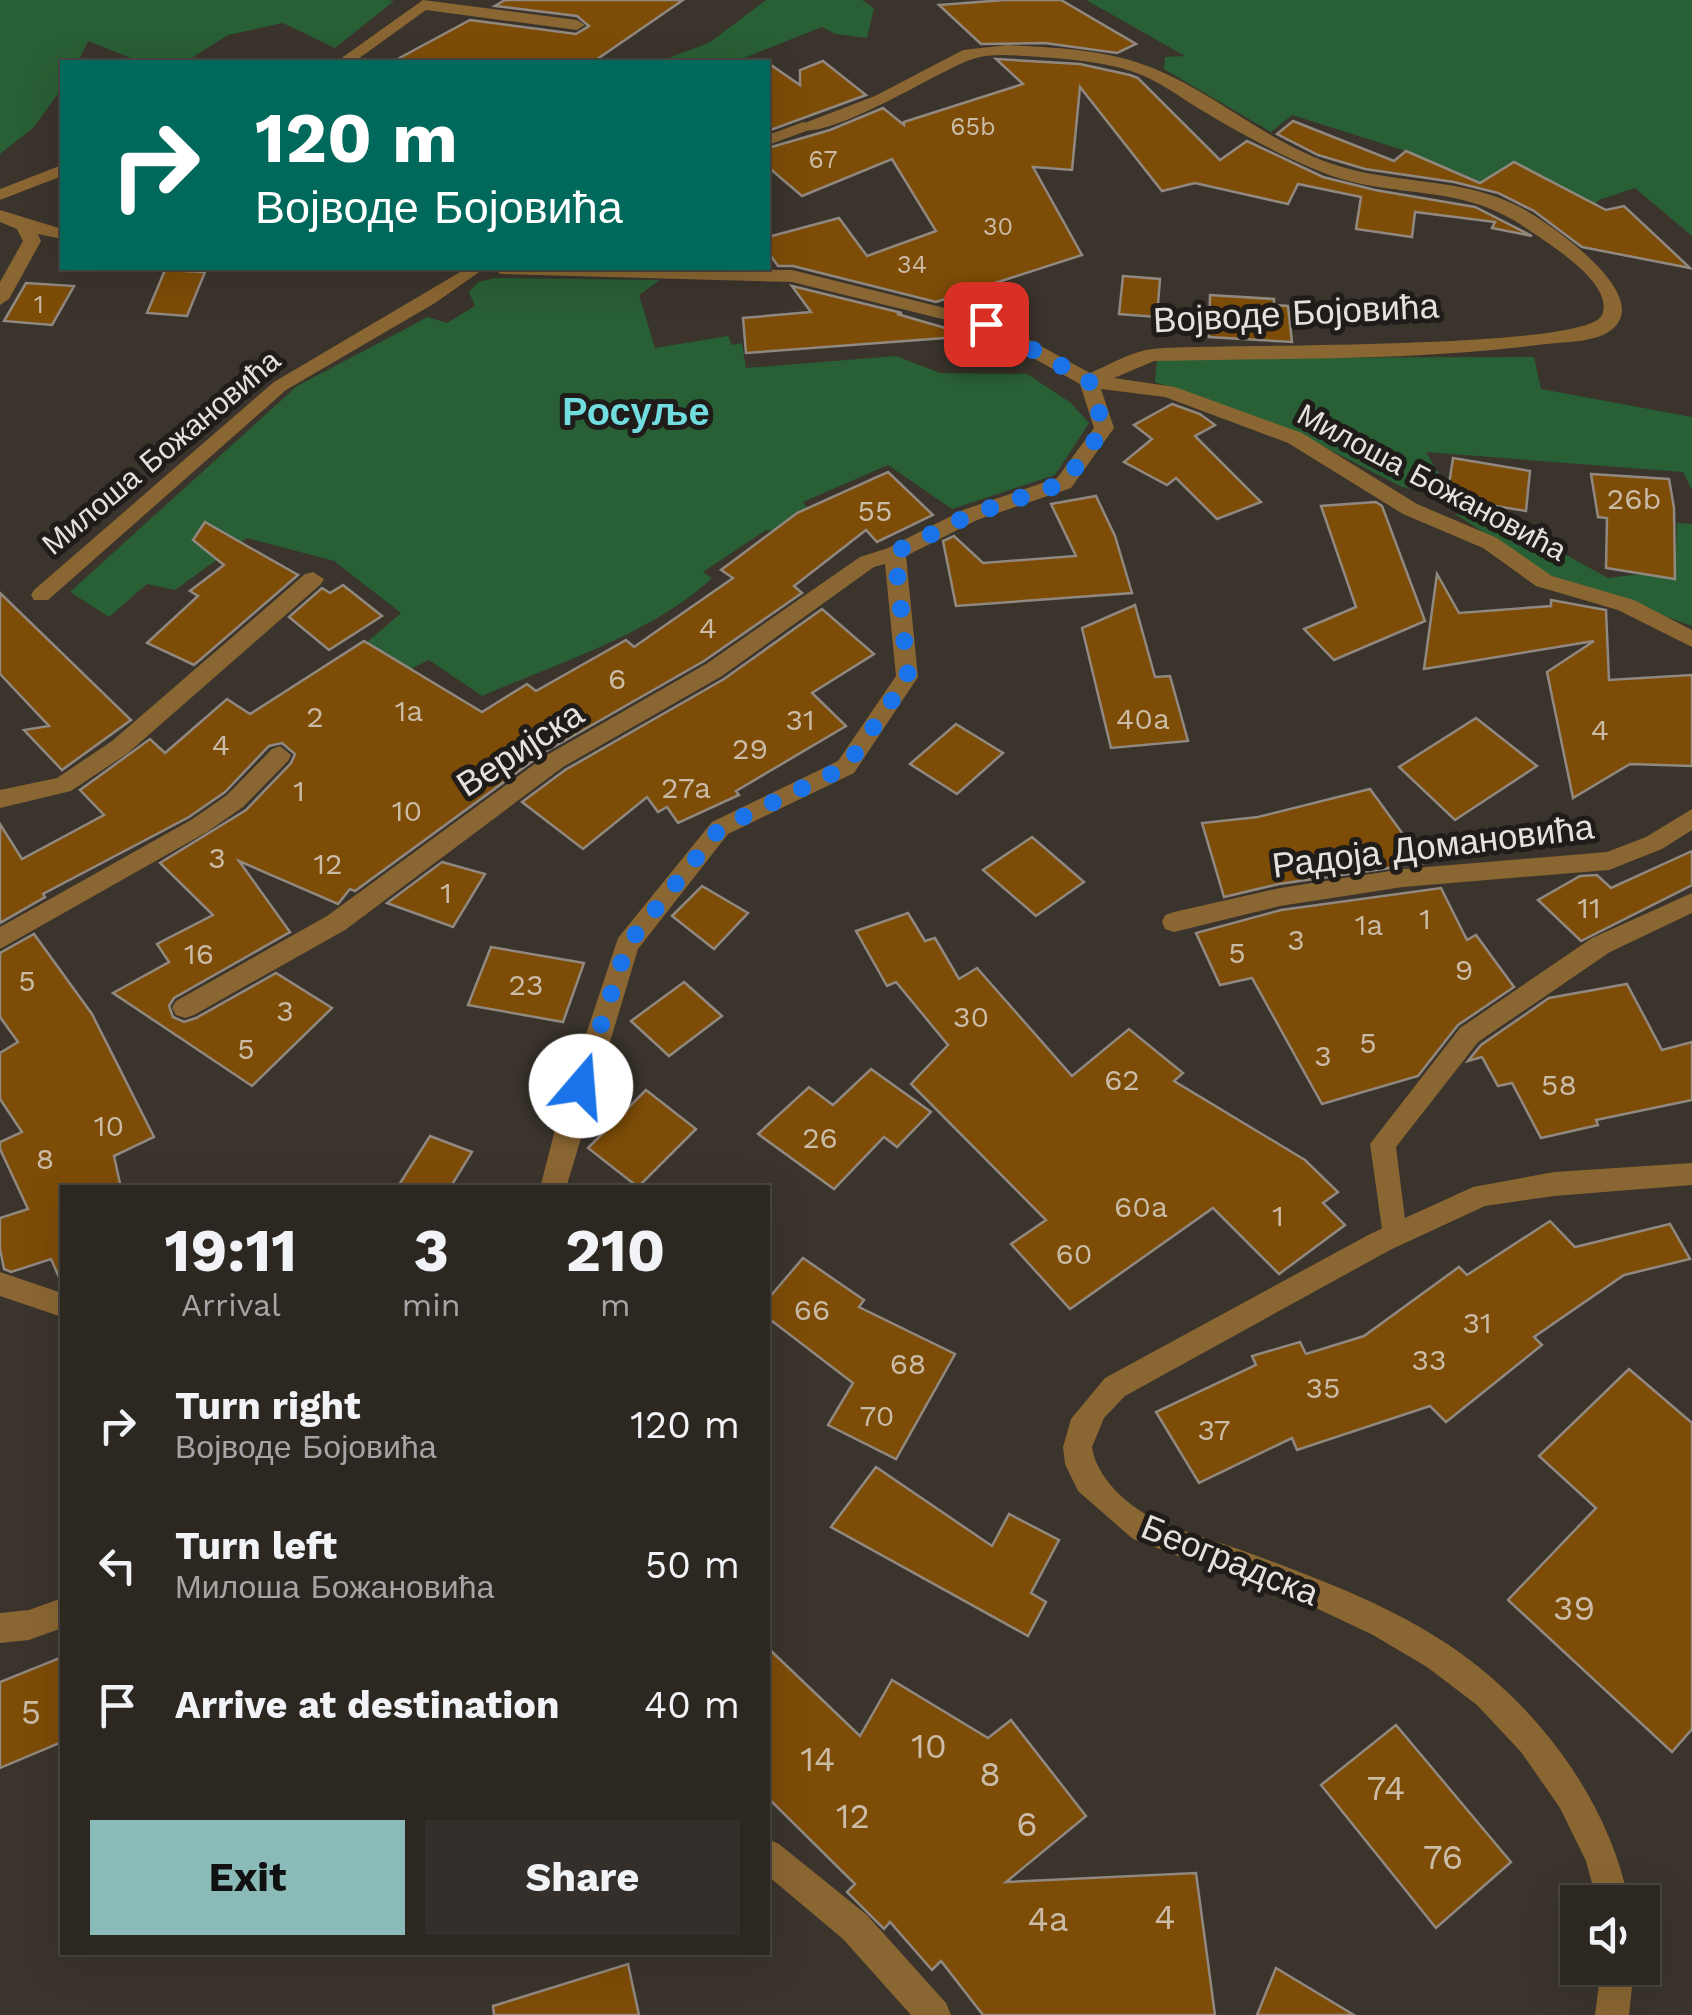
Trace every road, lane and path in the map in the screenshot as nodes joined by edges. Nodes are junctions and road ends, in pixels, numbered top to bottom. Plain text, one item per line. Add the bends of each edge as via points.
1 (577, 25) dead end
2 (347, 60) edge
3 (803, 127) joint
4 (770, 139) edge
5 (60, 171) edge
6 (0, 196) edge
7 (0, 215) edge
8 (24, 226) junction
9 (60, 234) edge
10 (474, 270) edge
11 (574, 270) edge
12 (0, 299) edge
13 (1089, 381) junction
14 (895, 552) junction
15 (313, 579) dead end
16 (41, 595) dead end
17 (1692, 639) edge
18 (280, 755) dead end
19 (0, 799) edge
20 (1692, 818) edge
21 (1692, 902) edge
22 (1174, 922) dead end
23 (0, 939) edge
24 (186, 1008) dead end
25 (1692, 1174) edge
26 (554, 1185) edge
27 (1394, 1235) junction
28 (0, 1284) edge
29 (60, 1304) edge
30 (60, 1615) edge
31 (0, 1628) edge
32 (770, 1857) edge
33 (1608, 1885) edge
34 (1616, 1985) edge
35 (934, 2015) edge
36 (1612, 2015) edge

1 - 2 street via 422,5
3 - 4 lane
3 - 13 street, Војводе Бојовића via 881,100 951,61 985,51 1122,60 1332,170 1446,188 1512,210 1584,261 1612,303 1600,329 1536,341 1151,355
5 - 6 street
7 - 8 street
8 - 9 street
8 - 12 street via 32,240
10 - 16 lane, Милоша Божановића via 280,386
11 - 13 street, Милоша Божановића via 792,276 986,324
13 - 14 street via 1104,428 1064,483 970,515
13 - 17 street, Милоша Божановића via 1168,390 1295,438 1410,509 1490,542 1544,581 1626,605
14 - 24 street, Веријска via 867,562 714,670 556,762 336,923
14 - 26 street via 908,677 846,767 720,828 627,945
15 - 19 street via 120,747 63,785
18 - 23 street via 235,802 199,826
20 - 22 street, Радоја Домановића via 1609,861 1403,878
21 - 27 street via 1600,945 1470,1034 1383,1144
25 - 27 street, Београдска via 1508,1188
27 - 33 street, Београдска via 1115,1388 1081,1423 1078,1461 1113,1508 1143,1529 1376,1620 1475,1680 1559,1776
28 - 29 street
30 - 31 street
32 - 35 street via 854,1928
34 - 36 street

